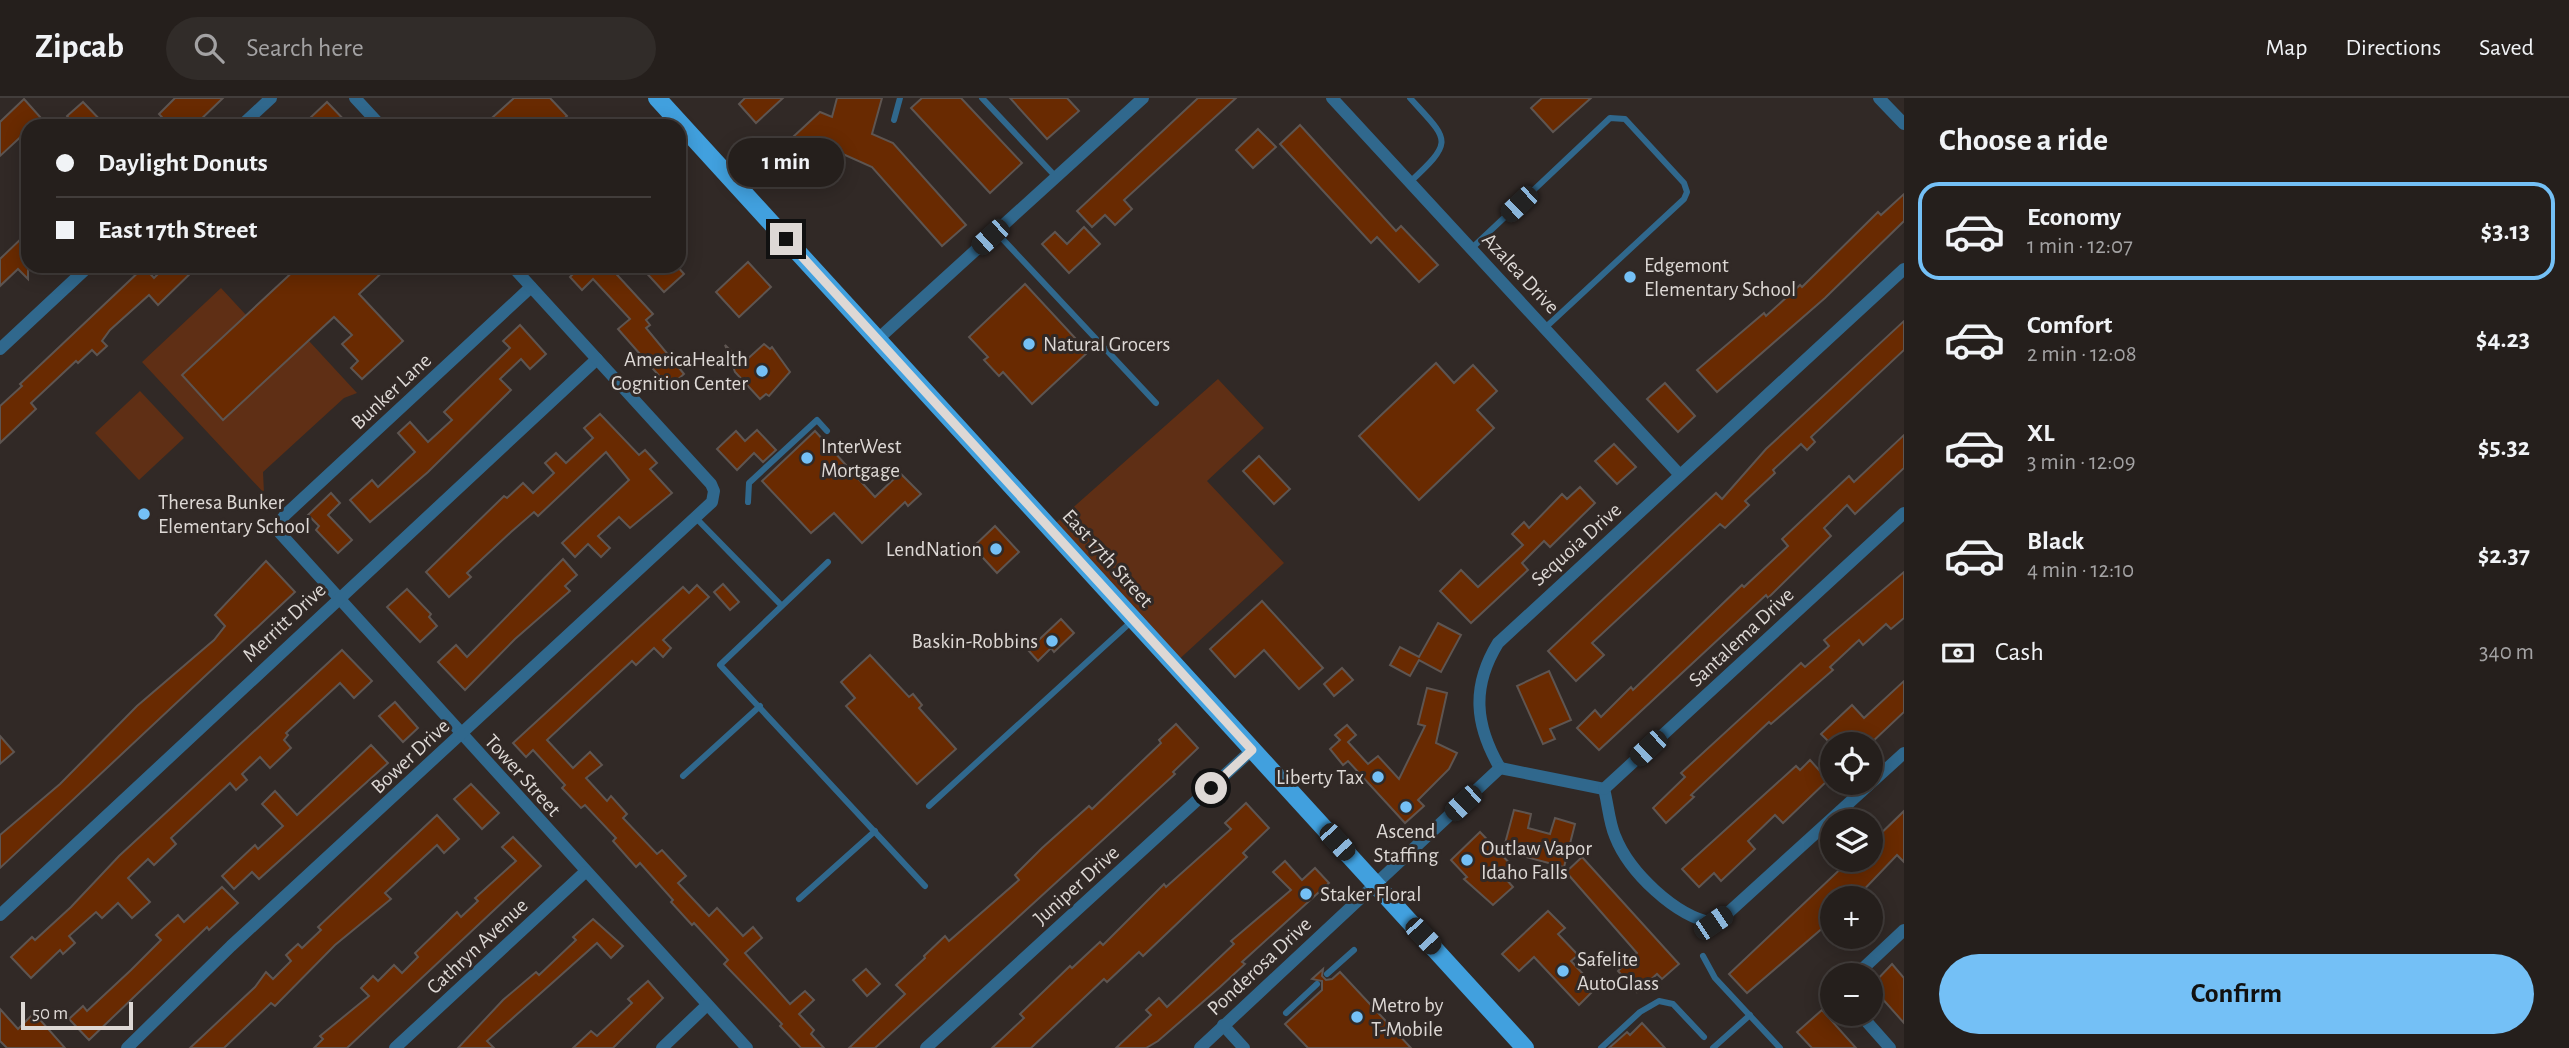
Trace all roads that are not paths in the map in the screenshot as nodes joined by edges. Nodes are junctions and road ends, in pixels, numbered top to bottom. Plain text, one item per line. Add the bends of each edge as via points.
1 (271, 98) edge
2 (355, 98) edge
3 (657, 98) edge
4 (900, 98) edge
5 (982, 98) edge
6 (1332, 98) edge
7 (1410, 98) edge
8 (1880, 98) edge
9 (1135, 100) edge
10 (248, 119) edge
11 (374, 119) edge
12 (676, 119) edge
13 (894, 120) dead end
14 (1904, 124) edge
15 (686, 130) edge
16 (1056, 177) junction
17 (1410, 182) junction
18 (996, 232) junction
19 (1472, 248) junction
20 (1904, 269) edge
21 (81, 273) edge
22 (518, 273) edge
23 (531, 287) junction
24 (1546, 327) junction
25 (877, 340) junction
26 (0, 349) edge
27 (597, 359) junction
28 (1156, 403) dead end
29 (827, 431) dead end
30 (1680, 475) junction
31 (748, 502) dead end
32 (1904, 513) edge
33 (695, 517) junction
34 (279, 523) joint
35 (828, 562) dead end
36 (339, 597) junction
37 (781, 605) junction
38 (1133, 620) junction
39 (760, 706) junction
40 (461, 736) junction
41 (1252, 750) junction
42 (1904, 754) edge
43 (1500, 768) junction
44 (683, 776) dead end
45 (1604, 789) junction
46 (929, 806) dead end
47 (875, 831) junction
48 (585, 872) junction
49 (1376, 884) junction
50 (925, 886) dead end
51 (799, 899) dead end
52 (0, 915) edge
53 (1904, 930) edge
54 (1354, 950) dead end
55 (1703, 956) dead end
56 (1869, 963) edge
57 (1327, 974) dead end
58 (1317, 984) dead end
59 (707, 1005) junction
60 (1286, 1013) dead end
61 (1749, 1015) junction
62 (1223, 1025) junction
63 (1871, 1026) edge
64 (1704, 1037) dead end
65 (127, 1048) edge
66 (395, 1048) edge
67 (662, 1048) edge
68 (747, 1048) edge
69 (926, 1048) edge
70 (1200, 1048) edge
71 (1244, 1048) edge
72 (1525, 1048) edge
73 (1601, 1048) edge
74 (1713, 1048) edge
75 (1780, 1048) edge
76 (1890, 1048) edge

1 - 10 street
2 - 11 street
3 - 12 main road, East 17th Street
4 - 13 lane
5 - 16 lane
6 - 17 street, Azalea Drive
7 - 17 lane via 1440,130 1443,140 1438,157
8 - 14 street
9 - 16 street
15 - 25 main road, East 17th Street
16 - 18 street
17 - 19 street, Azalea Drive
18 - 25 street
18 - 28 lane
19 - 24 street, Azalea Drive
19 - 24 lane via 1610,118 1625,119 1684,183 1687,192
20 - 30 street, Sequoia Drive
21 - 26 street
22 - 23 street
23 - 27 street
23 - 34 street, Bunker Lane
24 - 30 street, Azalea Drive
25 - 38 main road, East 17th Street
27 - 33 street, Bower Drive via 715,491 712,502
27 - 36 street, Merritt Drive
29 - 31 lane via 817,419 749,483
30 - 43 street, Sequoia Drive via 1491,654 1482,676 1480,719 1485,743
32 - 45 street, Santalema Drive
33 - 37 lane
33 - 40 street, Bower Drive
34 - 36 street, Tower Street via 280,533
35 - 37 lane
36 - 40 street, Tower Street
36 - 52 street, Merritt Drive
37 - 39 lane via 720,665
38 - 41 main road, East 17th Street
38 - 46 lane
39 - 44 lane
39 - 47 lane
40 - 48 street, Tower Street
40 - 65 street, Bower Drive via 231,946
41 - 49 main road, East 17th Street
41 - 69 street, Juniper Drive
42 - 45 street via 1713,923 1693,920 1673,907 1639,872 1615,837
43 - 45 street
43 - 49 street
47 - 50 lane
47 - 51 lane
48 - 59 street, Tower Street
48 - 66 street, Cathryn Avenue
49 - 62 street, Ponderosa Drive
49 - 72 main road, East 17th Street
53 - 56 street
54 - 57 lane
55 - 61 lane via 1715,978
58 - 60 lane
59 - 67 street
59 - 68 street, Tower Street
61 - 74 lane
61 - 75 lane
62 - 70 street, Ponderosa Drive
62 - 71 street
63 - 76 street
64 - 73 lane via 1673,1004 1659,1001

